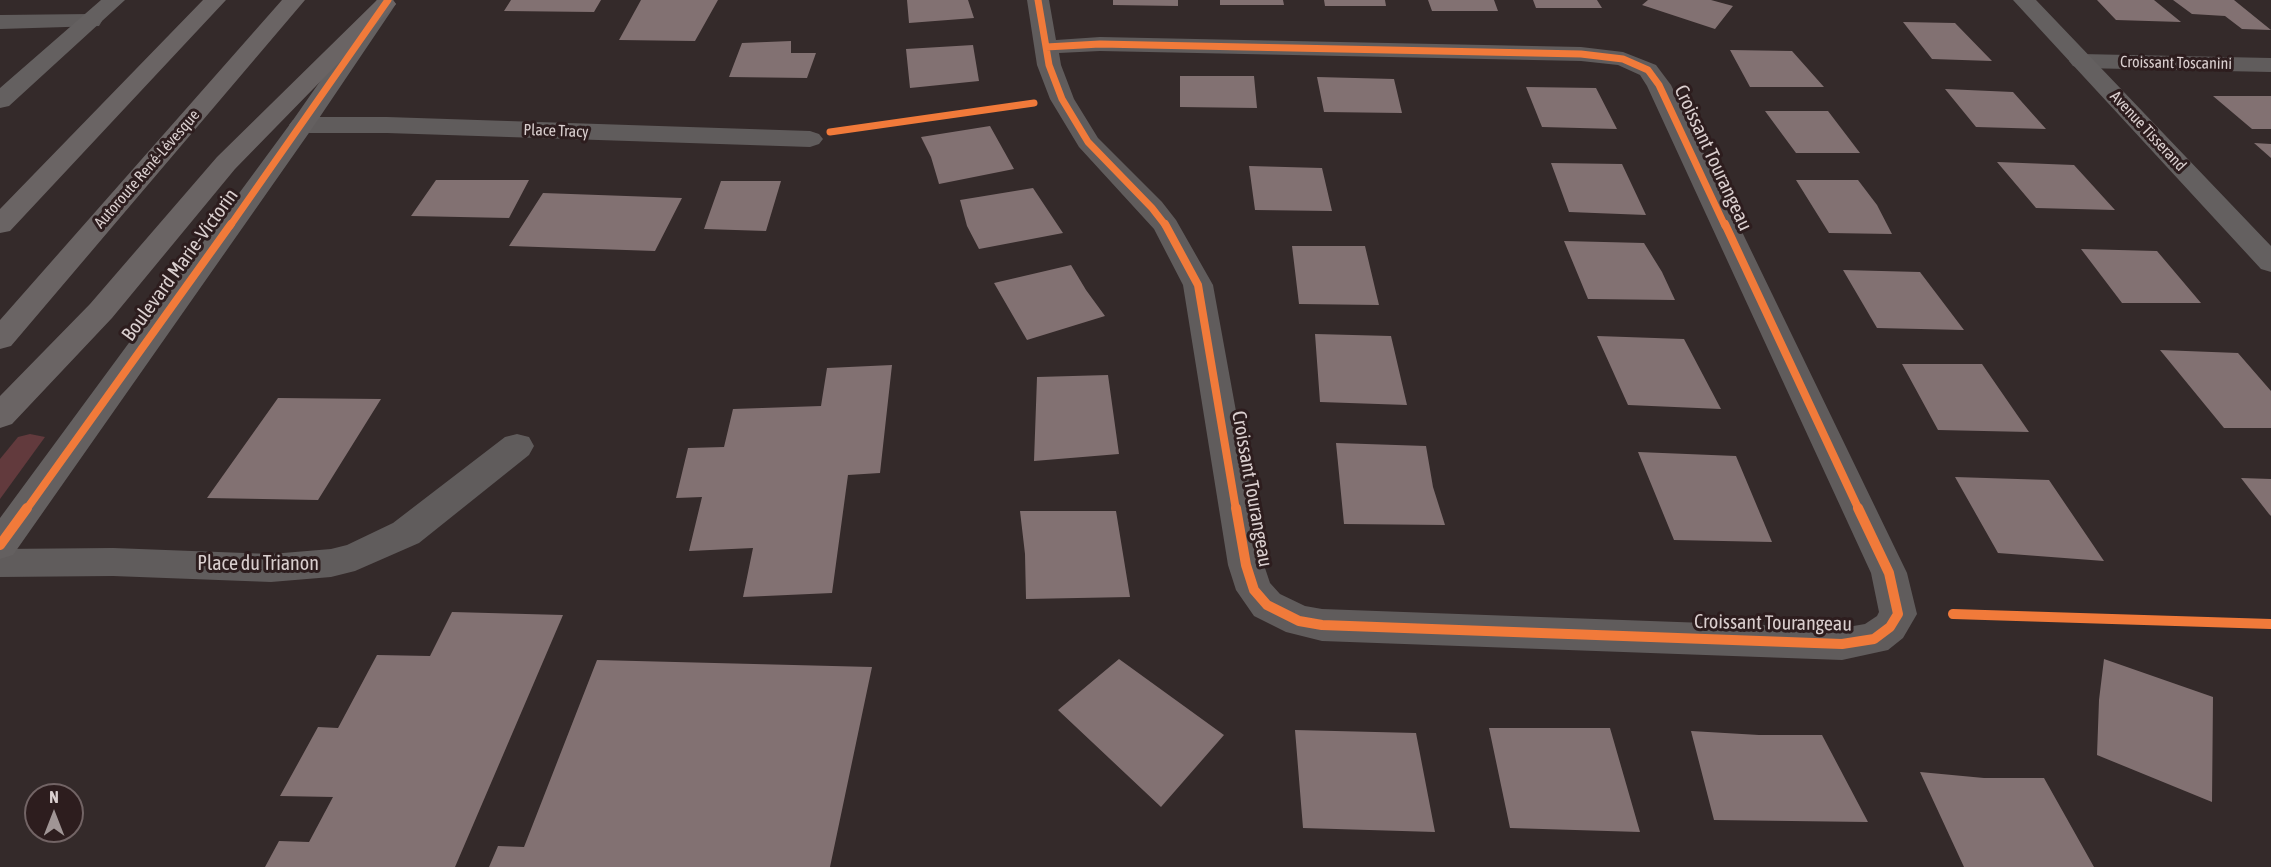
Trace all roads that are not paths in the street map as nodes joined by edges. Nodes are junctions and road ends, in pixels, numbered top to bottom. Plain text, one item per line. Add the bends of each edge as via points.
1 (114, 0) edge
2 (215, 0) edge
3 (294, 0) edge
4 (1038, 0) edge
5 (2024, 0) edge
6 (385, 4) joint
7 (91, 21) junction
8 (0, 22) edge
9 (1046, 47) junction
10 (2081, 61) junction
11 (2271, 65) edge
12 (0, 101) edge
13 (302, 125) junction
14 (810, 139) dead end
15 (0, 225) edge
16 (2271, 263) edge
17 (0, 339) edge
18 (0, 416) edge
19 (516, 446) dead end
20 (0, 545) edge
21 (0, 563) edge

1 - 7 main road
2 - 15 highway
3 - 17 highway, Autoroute René-Lévesque
4 - 9 street, Croissant Tourangeau
5 - 10 main road, Avenue Tisserand
6 - 13 main road, Boulevard Marie-Victorin
6 - 18 highway via 226,163 101,311
7 - 8 street
7 - 12 main road
9 - 9 street, Croissant Tourangeau via 1112,44 1581,54 1623,59 1648,70 1659,86 1889,573 1898,614 1890,627 1874,639 1842,645 1322,626 1299,621 1267,605 1254,590 1246,565 1198,285 1179,247 1152,208 1088,142 1058,91
10 - 11 street, Croissant Toscanini
10 - 16 main road, Avenue Tisserand
13 - 14 street, Place Tracy
13 - 20 main road, Boulevard Marie-Victorin
19 - 21 street, Place du Trianon via 406,533 355,557 331,563 271,568 113,562

